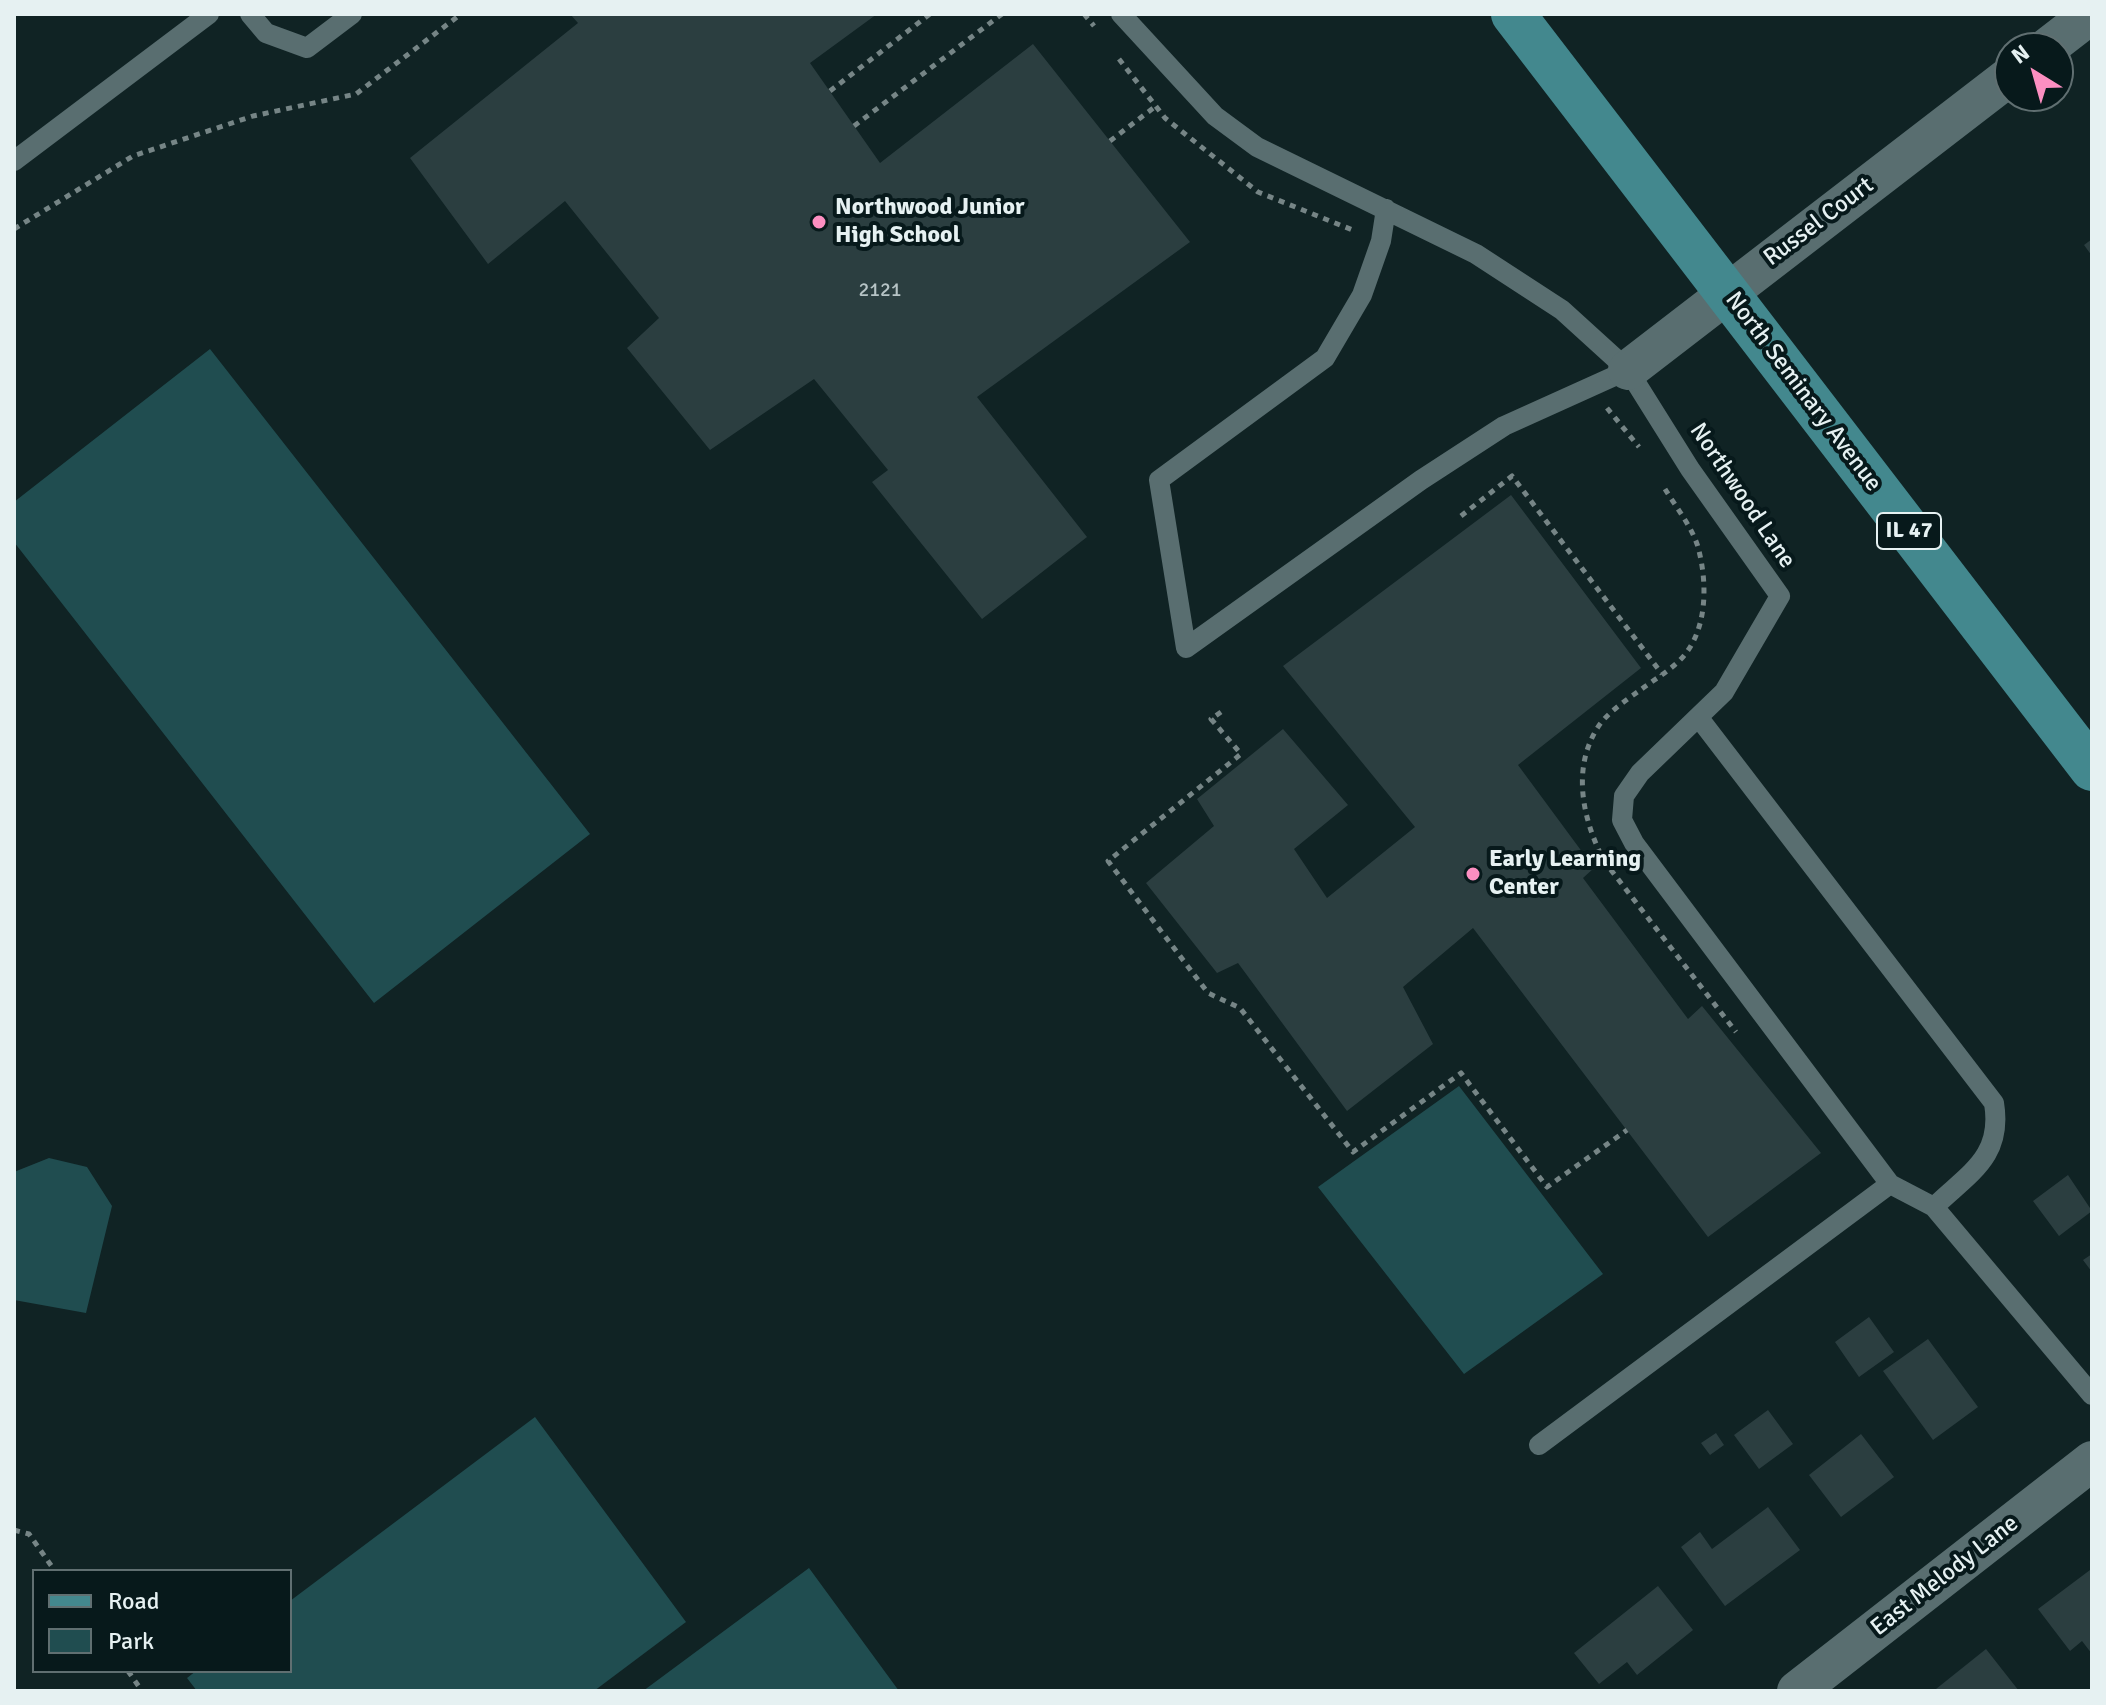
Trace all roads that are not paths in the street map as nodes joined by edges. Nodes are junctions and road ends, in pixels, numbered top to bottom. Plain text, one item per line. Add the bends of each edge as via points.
1 (209, 14) edge
2 (250, 14) edge
3 (352, 14) edge
4 (1121, 14) edge
5 (1513, 14) edge
6 (2091, 14) edge
7 (2068, 32) edge
8 (1994, 88) edge
9 (14, 161) edge
10 (1386, 209) junction
11 (1726, 292) junction
12 (1628, 370) junction
13 (1699, 718) junction
14 (2092, 769) edge
15 (1890, 1184) junction
16 (1934, 1207) junction
17 (2092, 1395) edge
18 (1539, 1445) dead end
19 (2092, 1461) edge
20 (1797, 1691) edge

1 - 9 lane
2 - 3 lane via 266,33 307,48
4 - 10 lane, Northwood Lane via 1215,116 1257,147
5 - 11 main road, North Seminary Avenue / IL 47
6 - 7 street
8 - 11 street, Russel Court
10 - 12 lane, Northwood Lane via 1476,254 1562,310
10 - 12 lane via 1362,295 1325,358 1159,480 1186,648 1504,426
11 - 12 street, Russel Court
11 - 14 main road, North Seminary Avenue / IL 47
12 - 13 lane, Northwood Lane via 1780,596 1724,692
13 - 15 lane, Northwood Lane via 1640,773 1624,796 1622,820
13 - 16 lane via 1994,1103 1998,1128 1991,1151
15 - 16 lane, Northwood Lane
15 - 18 lane
16 - 17 lane, Northwood Lane
19 - 20 street, East Melody Lane

